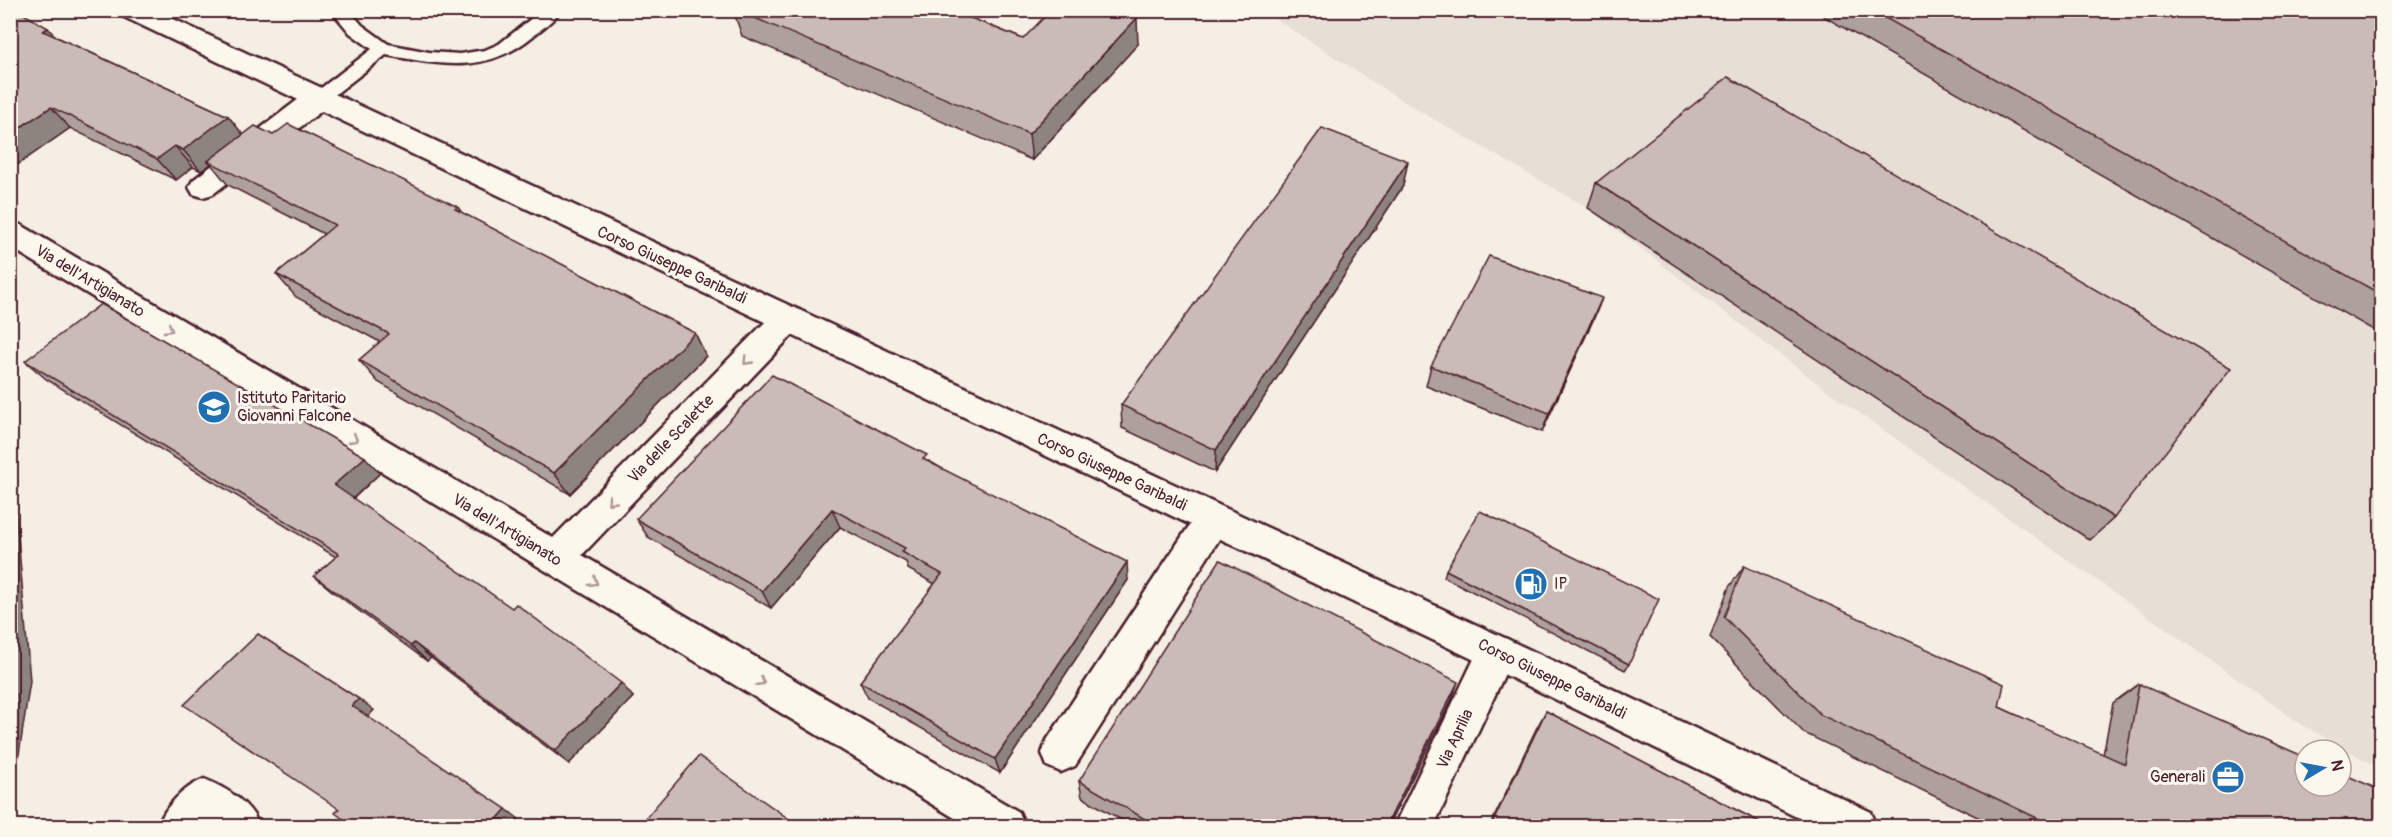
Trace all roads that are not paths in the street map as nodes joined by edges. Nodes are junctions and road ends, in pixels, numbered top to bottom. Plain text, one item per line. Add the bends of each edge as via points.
1 (131, 10) edge
2 (339, 10) edge
3 (553, 10) edge
4 (383, 49) junction
5 (318, 99) junction
6 (203, 187) dead end
7 (10, 233) edge
8 (788, 319) junction
9 (1213, 519) junction
10 (555, 559) junction
11 (1496, 652) junction
12 (1061, 753) dead end
13 (178, 826) edge
14 (238, 826) edge
15 (1005, 826) edge
16 (1414, 826) edge
17 (1857, 826) edge

1 - 5 street, Corso Giuseppe Garibaldi
2 - 4 lane
3 - 4 lane via 506,47 483,57 448,60
4 - 5 lane
5 - 6 street
5 - 8 street, Corso Giuseppe Garibaldi
7 -> 10 street, Via dell'Artigianato
8 - 9 street, Corso Giuseppe Garibaldi
8 -> 10 street, Via delle Scalette
9 - 11 street, Corso Giuseppe Garibaldi
9 - 12 street
10 -> 15 street, Via dell'Artigianato
11 - 16 street, Via Aprilia
11 - 17 street, Corso Giuseppe Garibaldi
13 - 14 street via 204,798

